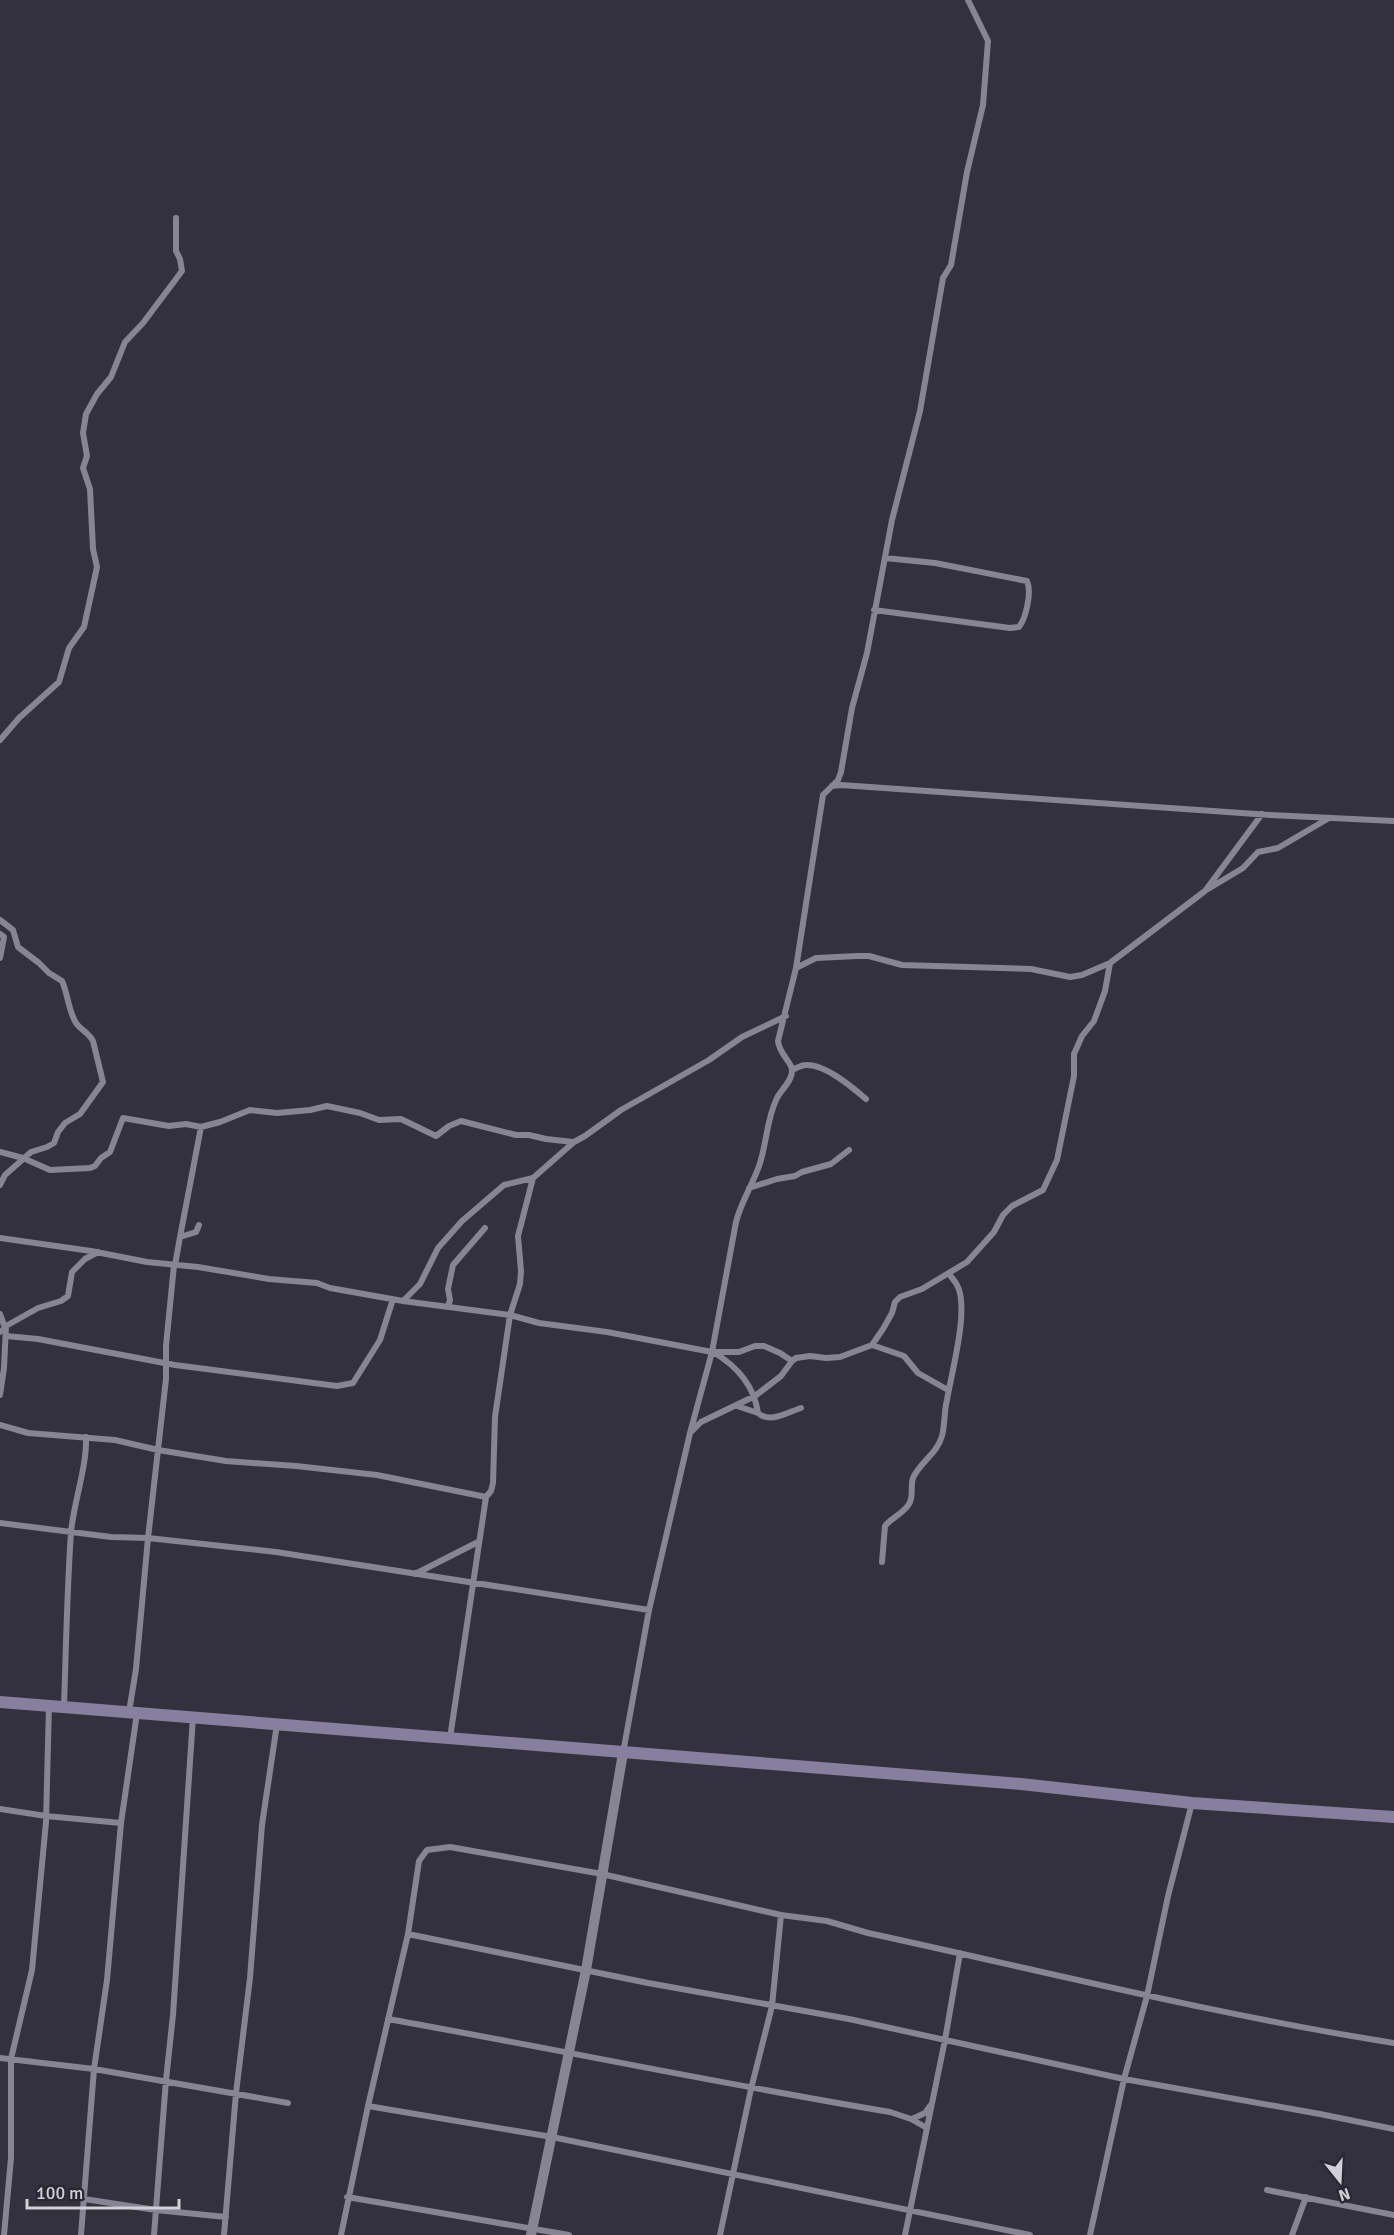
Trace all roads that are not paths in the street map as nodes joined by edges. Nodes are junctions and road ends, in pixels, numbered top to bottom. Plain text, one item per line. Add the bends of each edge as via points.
1 (968, 0) edge
2 (176, 218) dead end
3 (885, 558) junction
4 (874, 610) junction
5 (0, 740) edge
6 (832, 786) junction
7 (1262, 814) junction
8 (1329, 818) junction
9 (1394, 821) edge
10 (1205, 891) junction
11 (0, 920) edge
12 (0, 934) edge
13 (0, 958) edge
14 (1110, 963) junction
15 (796, 968) junction
16 (786, 1016) junction
17 (792, 1070) junction
18 (866, 1099) dead end
19 (201, 1126) junction
20 (574, 1142) junction
21 (849, 1150) dead end
22 (0, 1152) edge
23 (23, 1158) junction
24 (533, 1178) junction
25 (0, 1185) edge
26 (749, 1188) junction
27 (200, 1225) dead end
28 (484, 1228) dead end
29 (180, 1237) junction
30 (0, 1238) edge
31 (98, 1252) junction
32 (175, 1265) junction
33 (949, 1274) junction
34 (393, 1299) junction
35 (403, 1301) junction
36 (448, 1307) junction
37 (0, 1314) edge
38 (510, 1315) junction
39 (4, 1332) edge
40 (3, 1345) edge
41 (872, 1345) junction
42 (712, 1352) junction
43 (792, 1360) junction
44 (166, 1361) junction
45 (948, 1390) junction
46 (0, 1395) edge
47 (755, 1396) junction
48 (737, 1407) junction
49 (801, 1407) dead end
50 (758, 1413) junction
51 (0, 1425) edge
52 (690, 1433) junction
53 (86, 1437) junction
54 (158, 1450) junction
55 (486, 1497) junction
56 (0, 1523) edge
57 (71, 1532) junction
58 (147, 1538) junction
59 (478, 1542) junction
60 (882, 1562) dead end
61 (415, 1574) junction
62 (474, 1582) junction
63 (649, 1610) junction
64 (0, 1702) edge
65 (49, 1705) junction
66 (64, 1706) junction
67 (133, 1712) junction
68 (193, 1717) junction
69 (277, 1724) junction
70 (450, 1738) junction
71 (623, 1753) junction
72 (1192, 1803) junction
73 (0, 1809) edge
74 (46, 1816) junction
75 (1394, 1817) edge
76 (121, 1823) junction
77 (602, 1874) junction
78 (781, 1914) junction
79 (408, 1934) junction
80 (960, 1953) junction
81 (586, 1970) junction
82 (1147, 1996) junction
83 (772, 2006) junction
84 (388, 2019) junction
85 (945, 2040) junction
86 (1394, 2043) edge
87 (569, 2052) junction
88 (0, 2058) edge
89 (11, 2059) junction
90 (94, 2069) junction
91 (1124, 2079) junction
92 (166, 2080) junction
93 (751, 2089) junction
94 (236, 2093) junction
95 (288, 2103) dead end
96 (932, 2103) junction
97 (368, 2106) junction
98 (911, 2119) junction
99 (927, 2128) junction
100 (1394, 2129) edge
101 (552, 2138) junction
102 (733, 2175) junction
103 (1266, 2190) dead end
104 (347, 2197) junction
105 (1306, 2197) junction
106 (84, 2199) junction
107 (156, 2210) junction
108 (910, 2211) junction
109 (1394, 2215) edge
110 (226, 2217) junction
111 (532, 2231) edge
112 (4, 2235) edge
113 (81, 2235) edge
114 (154, 2235) edge
115 (224, 2235) edge
116 (341, 2235) edge
117 (569, 2235) edge
118 (720, 2235) edge
119 (904, 2235) edge
120 (1030, 2235) edge
121 (1090, 2235) edge
122 (1292, 2235) edge

1 - 3 street via 988,41 982,105 951,265 943,278 920,411
2 - 5 street via 175,248 182,271 125,342 111,377 97,394 83,426 87,456 83,468 90,489 97,567 84,627 69,648 59,682
3 - 4 street
3 - 4 street via 935,563 1027,581 1030,589 1022,624 1015,628
4 - 6 street via 841,772
6 - 7 street
6 - 15 street via 823,795
7 - 8 street
7 - 10 street
8 - 9 street
8 - 10 street via 1278,848 1258,852 1243,868
10 - 14 street
11 - 23 street via 13,930 18,947 62,981 76,1023 90,1034 103,1075 102,1085 80,1114 65,1123 54,1143
12 - 13 street via 4,937
14 - 15 street via 1070,977 1031,969 902,965 869,956 816,958
14 - 33 street via 1094,1021 1074,1054 1074,1076 1062,1138 1048,1181 1039,1194 1012,1206 973,1256
15 - 16 street
16 - 17 street via 778,1046
16 - 20 street via 742,1037
17 - 18 street via 812,1065 848,1084
17 - 26 street via 777,1097
19 - 20 street via 250,1110 277,1113 327,1106 379,1120 401,1119 436,1136 461,1121 516,1135
19 - 23 street via 169,1126 123,1118 110,1152 95,1166 50,1170
19 - 29 street
20 - 24 street
21 - 26 street via 831,1164
22 - 23 street
23 - 25 street
24 - 35 street via 504,1185 462,1221 438,1248 420,1284
24 - 38 street via 518,1236 520,1284
26 - 42 street via 736,1222
27 - 29 street via 196,1232
28 - 36 street via 453,1265
29 - 32 street
30 - 31 street
31 - 32 street
31 - 39 street via 72,1272 68,1296 8,1323
32 - 34 street via 317,1283
32 - 44 street
33 - 41 street via 900,1297
33 - 45 street via 958,1286 960,1316
34 - 35 street
34 - 44 street via 380,1340 352,1385 305,1384
35 - 36 street
36 - 38 street
37 - 39 street
38 - 42 street
38 - 55 street via 495,1417 493,1483
39 - 40 street
39 - 44 street
40 - 46 street
41 - 43 street via 840,1357 801,1356
41 - 45 street via 904,1356 918,1373
42 - 43 street via 739,1352 755,1346
42 - 47 street via 743,1376
42 - 52 street
43 - 47 street via 781,1376
44 - 54 street
45 - 60 street via 942,1436 935,1451 916,1472 909,1505 885,1526
47 - 48 street
47 - 50 street
48 - 50 street
48 - 52 street via 701,1422
49 - 50 street via 769,1418
51 - 53 street via 28,1433
52 - 63 street
53 - 54 street
53 - 57 street
54 - 55 street via 226,1461 376,1475
54 - 58 street
55 - 59 street
56 - 57 street
57 - 58 street
57 - 66 street
58 - 61 street via 276,1552
58 - 67 street
59 - 61 street
59 - 62 street
61 - 62 street
62 - 63 street
62 - 70 street
63 - 71 street
64 - 65 main road
65 - 66 main road
65 - 74 street
66 - 67 main road
67 - 68 main road
67 - 76 street
68 - 69 main road
68 - 92 street
69 - 70 main road
69 - 94 street via 262,1824
70 - 71 main road
71 - 72 main road via 1021,1784
71 - 77 street
72 - 75 main road
72 - 82 street
73 - 74 street
74 - 76 street
74 - 89 street via 32,1970
76 - 90 street via 107,1980
77 - 78 street
77 - 79 street via 450,1847 427,1850 419,1861
77 - 81 street
78 - 80 street
78 - 83 street
79 - 81 street
79 - 84 street
80 - 82 street
80 - 85 street
81 - 83 street
81 - 87 street
82 - 86 street
82 - 91 street
83 - 85 street
83 - 93 street
84 - 87 street
84 - 97 street
85 - 91 street
85 - 96 street
87 - 93 street
87 - 101 street
88 - 89 street
89 - 90 street
89 - 112 street via 11,2158
90 - 92 street
90 - 106 street
91 - 100 street
91 - 121 street
92 - 94 street
92 - 107 street
93 - 98 street via 890,2112
93 - 102 street
94 - 95 street
94 - 110 street
96 - 98 street via 925,2113
96 - 99 street
97 - 101 street
97 - 104 street
98 - 99 street
99 - 108 street
101 - 102 street
101 - 111 street
102 - 108 street
102 - 118 street
103 - 105 street
104 - 111 street
104 - 116 street
105 - 109 street
105 - 122 street
106 - 107 street
106 - 113 street
107 - 110 street
107 - 114 street
108 - 119 street
108 - 120 street
110 - 115 street
111 - 117 street

